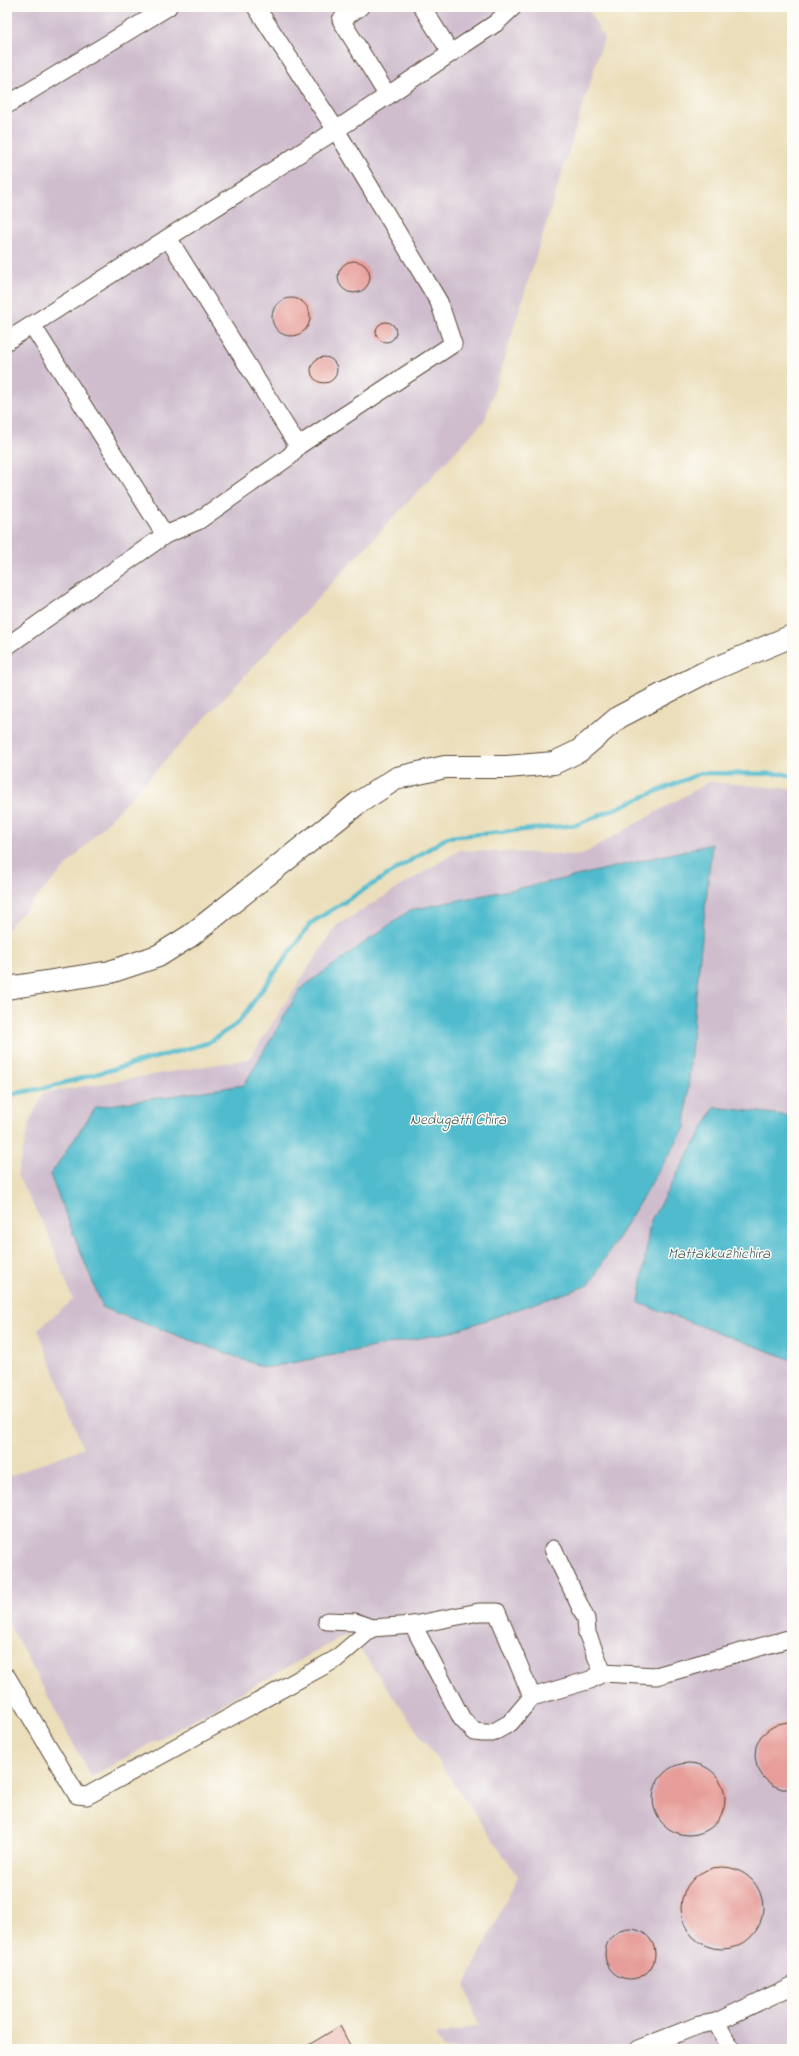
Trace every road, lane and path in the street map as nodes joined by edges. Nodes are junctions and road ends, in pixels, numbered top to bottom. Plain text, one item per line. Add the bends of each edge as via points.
1 (168, 7) edge
2 (256, 7) edge
3 (360, 7) edge
4 (422, 7) edge
5 (513, 7) edge
6 (451, 53) junction
7 (388, 96) junction
8 (7, 105) edge
9 (336, 130) junction
10 (168, 238) junction
11 (32, 325) junction
12 (7, 340) edge
13 (298, 446) junction
14 (165, 535) junction
15 (792, 636) edge
16 (7, 646) edge
17 (7, 987) edge
18 (553, 1549) dead end
19 (327, 1621) dead end
20 (413, 1625) junction
21 (372, 1628) junction
22 (792, 1638) edge
23 (603, 1673) junction
24 (7, 1678) edge
25 (532, 1697) junction
26 (792, 1986) edge
27 (716, 2022) junction
28 (638, 2049) edge
29 (731, 2049) edge

1 - 8 lane
2 - 9 lane
3 - 7 lane via 341,20
4 - 6 lane
5 - 6 lane via 496,23
6 - 7 lane
7 - 9 lane
9 - 10 lane
9 - 13 lane via 439,302 453,344
10 - 11 lane
10 - 13 lane
11 - 12 lane
11 - 14 lane
13 - 14 lane via 290,456 198,521
14 - 16 lane
15 - 17 main road via 702,674 626,714 579,751 554,763 507,768 445,767 398,778 358,803 190,936 158,956 110,972
18 - 23 lane via 586,1619 587,1633
19 - 21 lane via 355,1622
20 - 21 lane
20 - 25 lane via 479,1612 497,1612
20 - 25 lane via 462,1719 475,1732 492,1734 501,1729 510,1723
21 - 24 lane via 336,1659 87,1796 78,1795
22 - 23 lane via 656,1676
23 - 25 lane via 590,1680
26 - 27 lane
27 - 28 lane via 699,2024
27 - 29 lane

